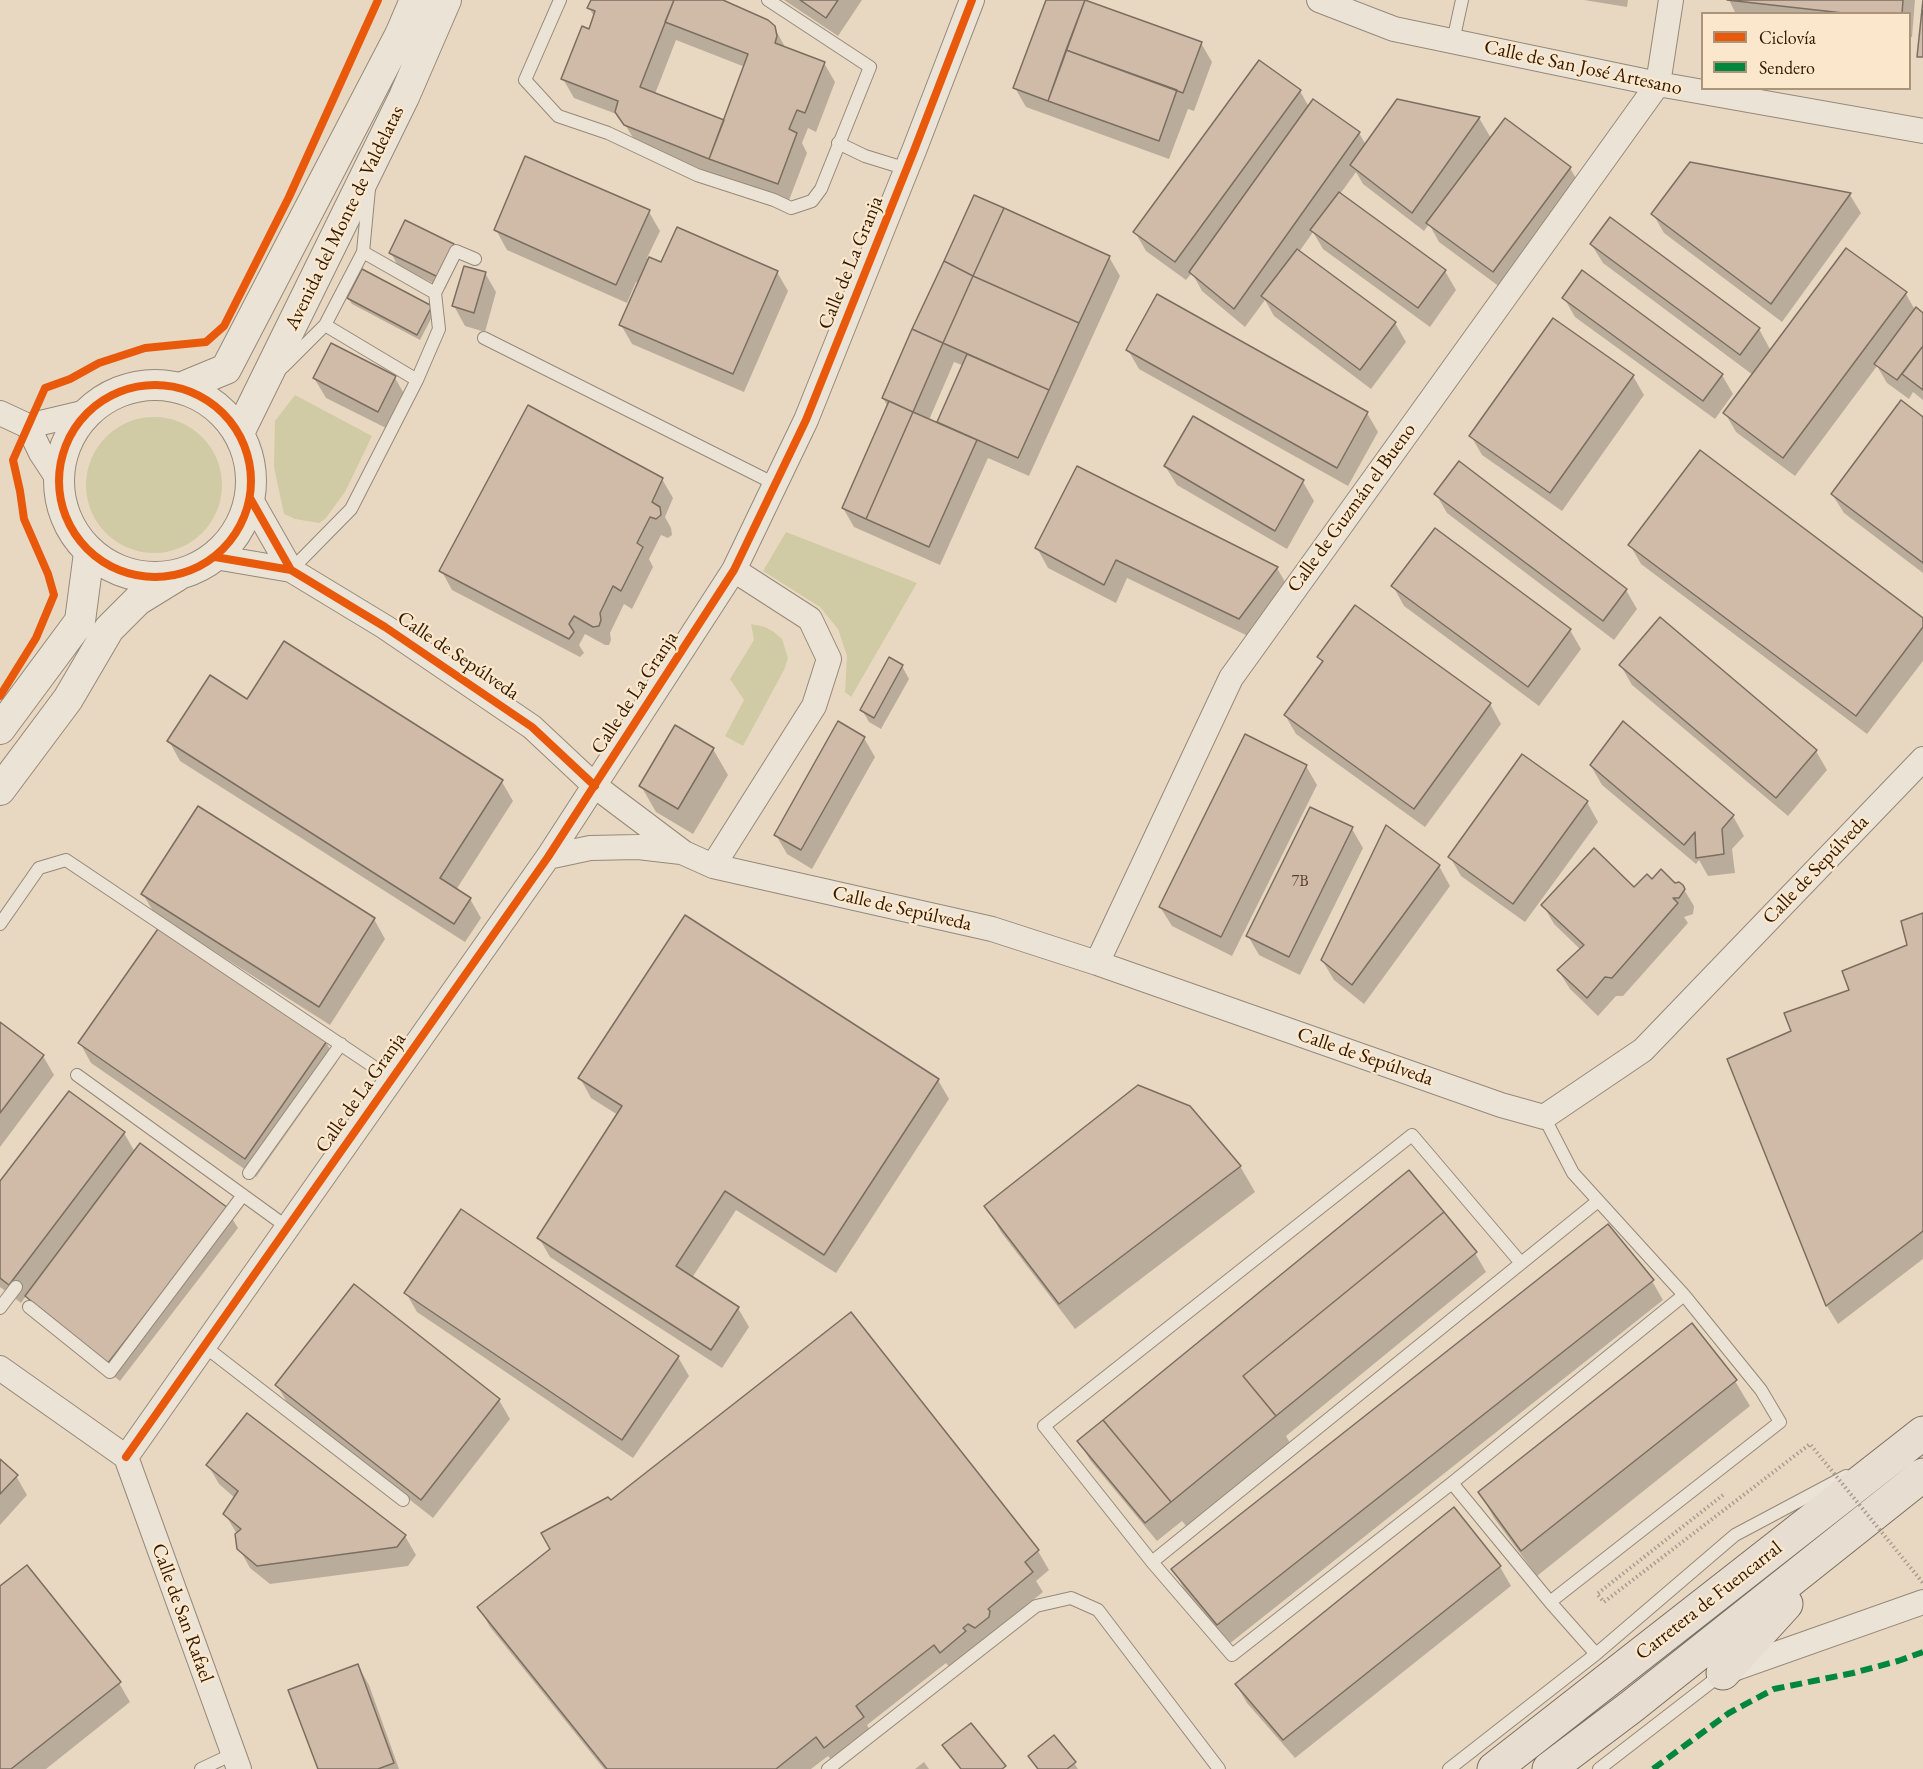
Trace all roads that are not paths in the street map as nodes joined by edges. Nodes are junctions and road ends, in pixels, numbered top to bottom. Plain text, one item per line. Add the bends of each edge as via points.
1 (416, 0) edge
2 (446, 0) edge
3 (560, 0) edge
4 (768, 0) edge
5 (972, 0) edge
6 (1319, 0) edge
7 (1462, 0) edge
8 (1671, 0) edge
9 (1453, 41) junction
10 (1658, 84) junction
11 (1923, 131) edge
12 (838, 143) junction
13 (372, 162) junction
14 (906, 169) junction
15 (363, 252) junction
16 (475, 259) dead end
17 (435, 293) junction
18 (325, 326) junction
19 (484, 339) dead end
20 (417, 380) junction
21 (180, 388) junction
22 (261, 389) junction
23 (87, 412) junction
24 (0, 413) edge
25 (28, 426) junction
26 (239, 433) junction
27 (58, 479) junction
28 (775, 484) junction
29 (250, 498) junction
30 (89, 553) junction
31 (215, 557) junction
32 (291, 570) junction
33 (734, 570) junction
34 (180, 574) junction
35 (0, 729) edge
36 (1922, 762) edge
37 (595, 786) junction
38 (0, 790) edge
39 (684, 853) junction
40 (548, 857) junction
41 (713, 866) junction
42 (0, 924) edge
43 (1097, 963) junction
44 (341, 1044) junction
45 (77, 1075) dead end
46 (392, 1079) junction
47 (1544, 1117) junction
48 (249, 1173) dead end
49 (243, 1195) junction
50 (1598, 1201) junction
51 (287, 1227) junction
52 (1521, 1263) junction
53 (16, 1287) dead end
54 (1684, 1295) junction
55 (28, 1307) dead end
56 (0, 1308) edge
57 (204, 1346) junction
58 (0, 1368) edge
59 (1918, 1436) edge
60 (126, 1457) junction
61 (1923, 1475) edge
62 (1452, 1483) junction
63 (403, 1500) dead end
64 (1854, 1530) junction
65 (1152, 1562) junction
66 (1550, 1602) junction
67 (1923, 1602) edge
68 (1596, 1654) junction
69 (1723, 1673) junction
70 (236, 1762) edge
71 (201, 1769) edge
72 (828, 1769) edge
73 (1219, 1769) edge
74 (1449, 1769) edge
75 (1494, 1769) edge
76 (1549, 1769) edge
77 (1599, 1769) edge

1 - 21 street, Avenida del Monte de Valdelatas via 226,369
2 - 13 street, Avenida del Monte de Valdelatas
3 - 12 lane via 525,80 558,116 608,133 698,175 791,208 812,201 821,189
4 - 12 lane via 870,68
5 - 14 street, Calle de La Granja
6 - 9 street, Calle de San José Artesano via 1394,29
7 - 9 lane
8 - 10 street
9 - 10 street, Calle de San José Artesano
10 - 11 street, Calle de San José Artesano
10 - 43 street, Calle de Guzmán el Bueno via 1231,678
12 - 14 lane
13 - 15 lane
13 - 22 street, Avenida del Monte de Valdelatas
14 - 28 street, Calle de La Granja via 806,420
15 - 17 lane
15 - 18 lane
16 - 17 lane via 456,251
17 - 20 lane via 439,329
18 - 20 lane
18 - 22 lane
19 - 28 lane
20 - 32 lane via 351,509
21 - 23 street via 147,385 115,393
21 - 26 street via 224,413
22 - 26 street, Avenida del Monte de Valdelatas
23 - 25 street
23 - 27 street via 62,454
24 - 25 street
25 - 27 street
26 - 29 street via 250,464
27 - 30 street via 61,506 72,531
28 - 33 street, Calle de La Granja
29 - 31 street via 232,540
29 - 32 street, Calle de Sepúlveda
30 - 34 street via 116,570 148,578
30 - 35 street via 80,621
31 - 32 street, Calle de Sepúlveda
31 - 34 street
32 - 37 street, Calle de Sepúlveda via 386,627 532,727
33 - 37 street, Calle de La Granja
33 - 41 street via 810,619 829,659 814,706
34 - 38 street via 138,600 109,629 68,699
36 - 47 street, Calle de Sepúlveda via 1643,1050
37 - 39 street, Calle de Sepúlveda
37 - 40 street, Calle de La Granja
39 - 40 street, Calle de Sepúlveda via 638,847 590,848
39 - 41 street, Calle de Sepúlveda
40 - 46 street, Calle de La Granja
41 - 43 street, Calle de Sepúlveda via 992,929
42 - 44 lane via 39,868 66,860
43 - 47 street, Calle de Sepúlveda
44 - 46 lane
44 - 48 lane
45 - 49 lane
46 - 51 street, Calle de La Granja
47 - 50 lane via 1573,1173
49 - 51 lane
49 - 55 lane via 110,1371
50 - 52 lane
50 - 54 lane
51 - 57 street, Calle de La Granja
52 - 65 lane
52 - 65 lane via 1412,1135 1044,1426
53 - 56 lane
54 - 62 lane
54 - 66 lane via 1761,1390 1780,1422
57 - 60 street, Calle de La Granja
57 - 63 lane
58 - 60 street
59 - 68 lane via 1735,1535
59 - 75 highway, Carretera de Fuencarral
60 - 70 street, Calle de San Rafael
61 - 64 highway, Carretera de Fuencarral
62 - 65 lane via 1232,1655
62 - 66 lane
64 - 69 highway
64 - 76 highway, Carretera de Fuencarral
66 - 68 lane
67 - 69 street
68 - 74 lane
69 - 77 lane
70 - 71 lane
72 - 73 lane via 1036,1606 1071,1598 1098,1610

